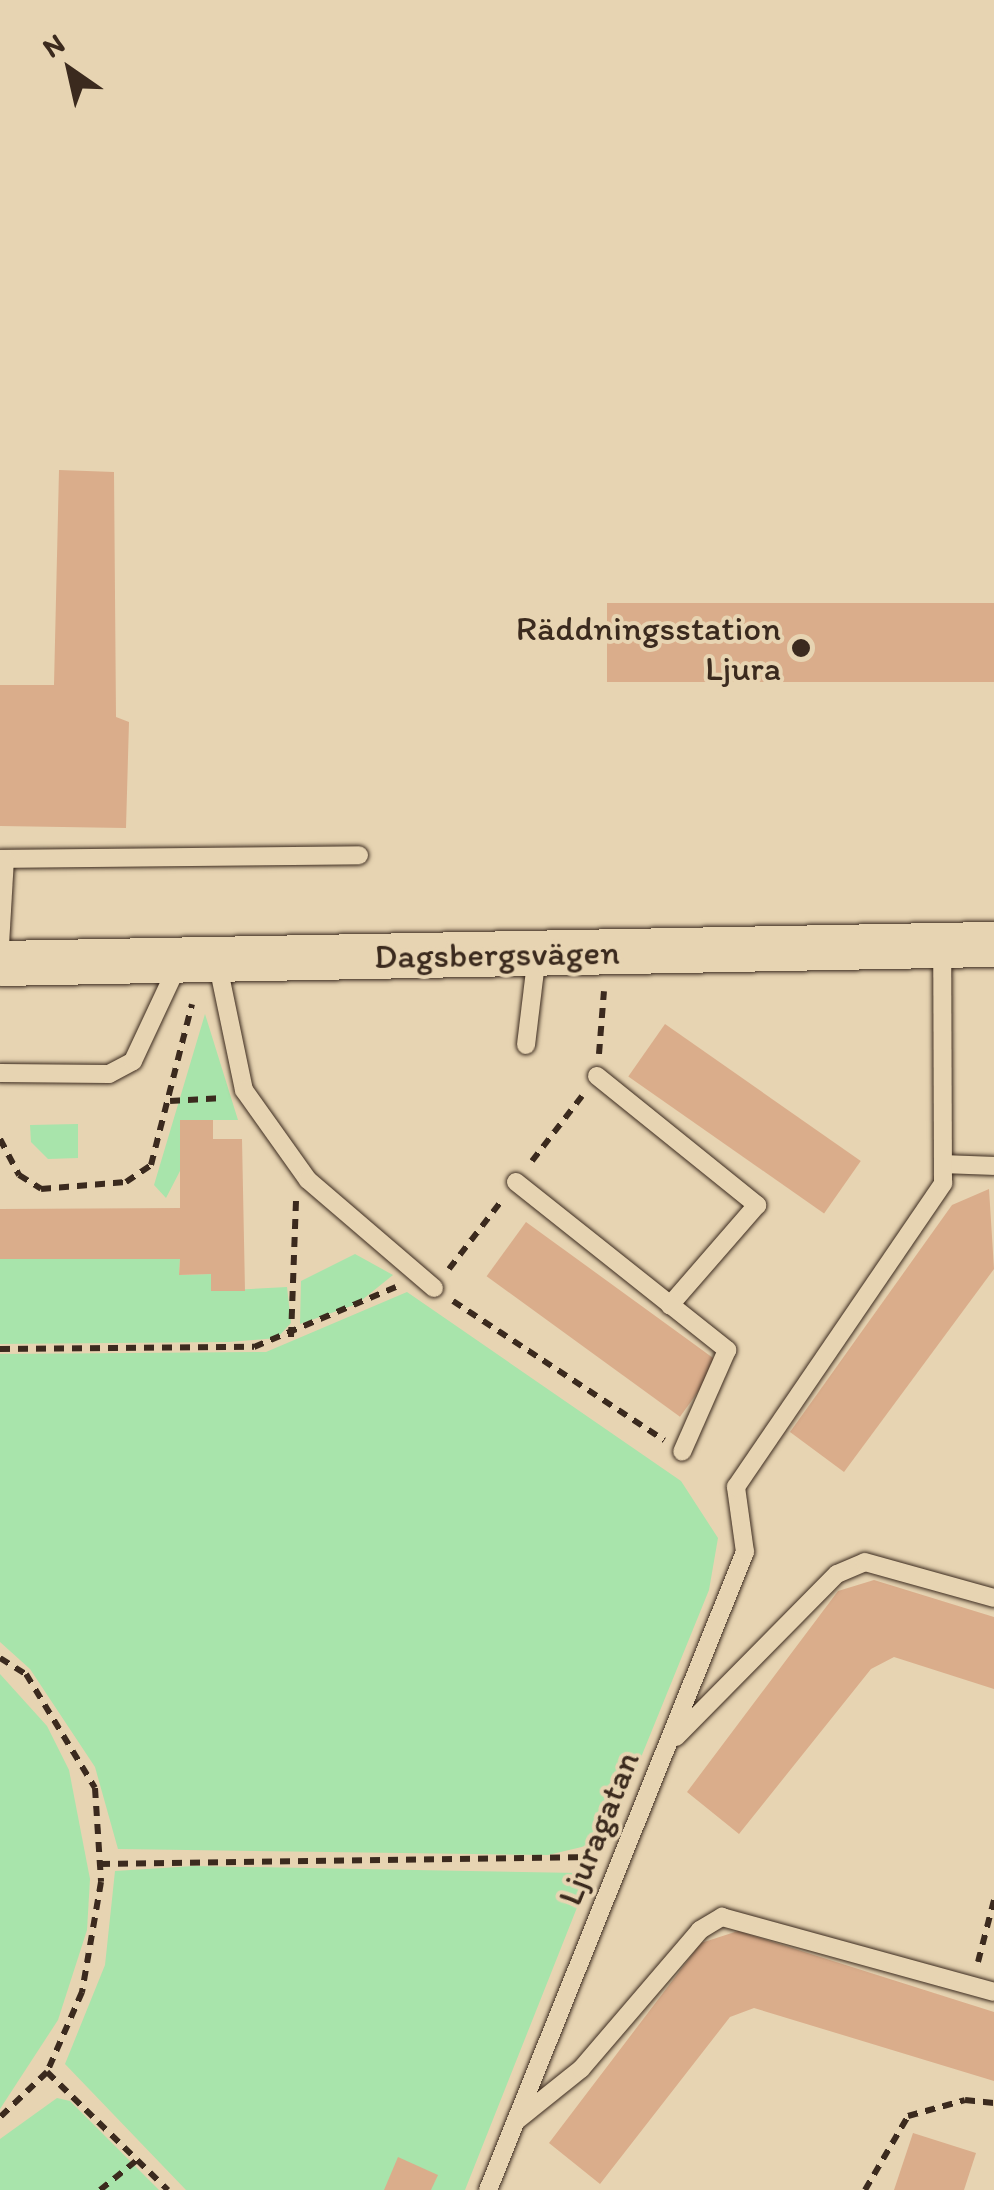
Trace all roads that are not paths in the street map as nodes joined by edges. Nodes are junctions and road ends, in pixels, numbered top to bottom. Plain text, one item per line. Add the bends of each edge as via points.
1 (359, 855) dead end
2 (2, 860) edge
3 (994, 944) edge
4 (0, 945) edge
5 (942, 945) junction
6 (537, 954) junction
7 (0, 963) edge
8 (197, 972) junction
9 (526, 1044) dead end
10 (0, 1073) edge
11 (597, 1076) dead end
12 (944, 1164) junction
13 (994, 1166) edge
14 (516, 1182) dead end
15 (434, 1288) dead end
16 (670, 1305) junction
17 (682, 1452) dead end
18 (994, 1598) edge
19 (668, 1744) junction
20 (994, 1992) edge
21 (516, 2121) junction
22 (488, 2190) edge

1 - 2 lane
2 - 4 lane
3 - 5 street, Dagsbergsvägen
5 - 6 street, Dagsbergsvägen
5 - 12 lane
6 - 8 street, Dagsbergsvägen
6 - 9 lane
7 - 8 street, Dagsbergsvägen
8 - 10 lane via 133,1061 109,1074
8 - 15 lane via 249,1098 300,1167
11 - 16 lane via 757,1205
12 - 13 lane
12 - 19 lane, Ljuragatan via 922,1219 736,1487 745,1552
14 - 16 lane
16 - 17 lane via 727,1350
18 - 19 lane via 866,1562 836,1574
19 - 21 lane, Ljuragatan
20 - 21 lane via 722,1917 700,1930 581,2069
21 - 22 lane, Ljuragatan

